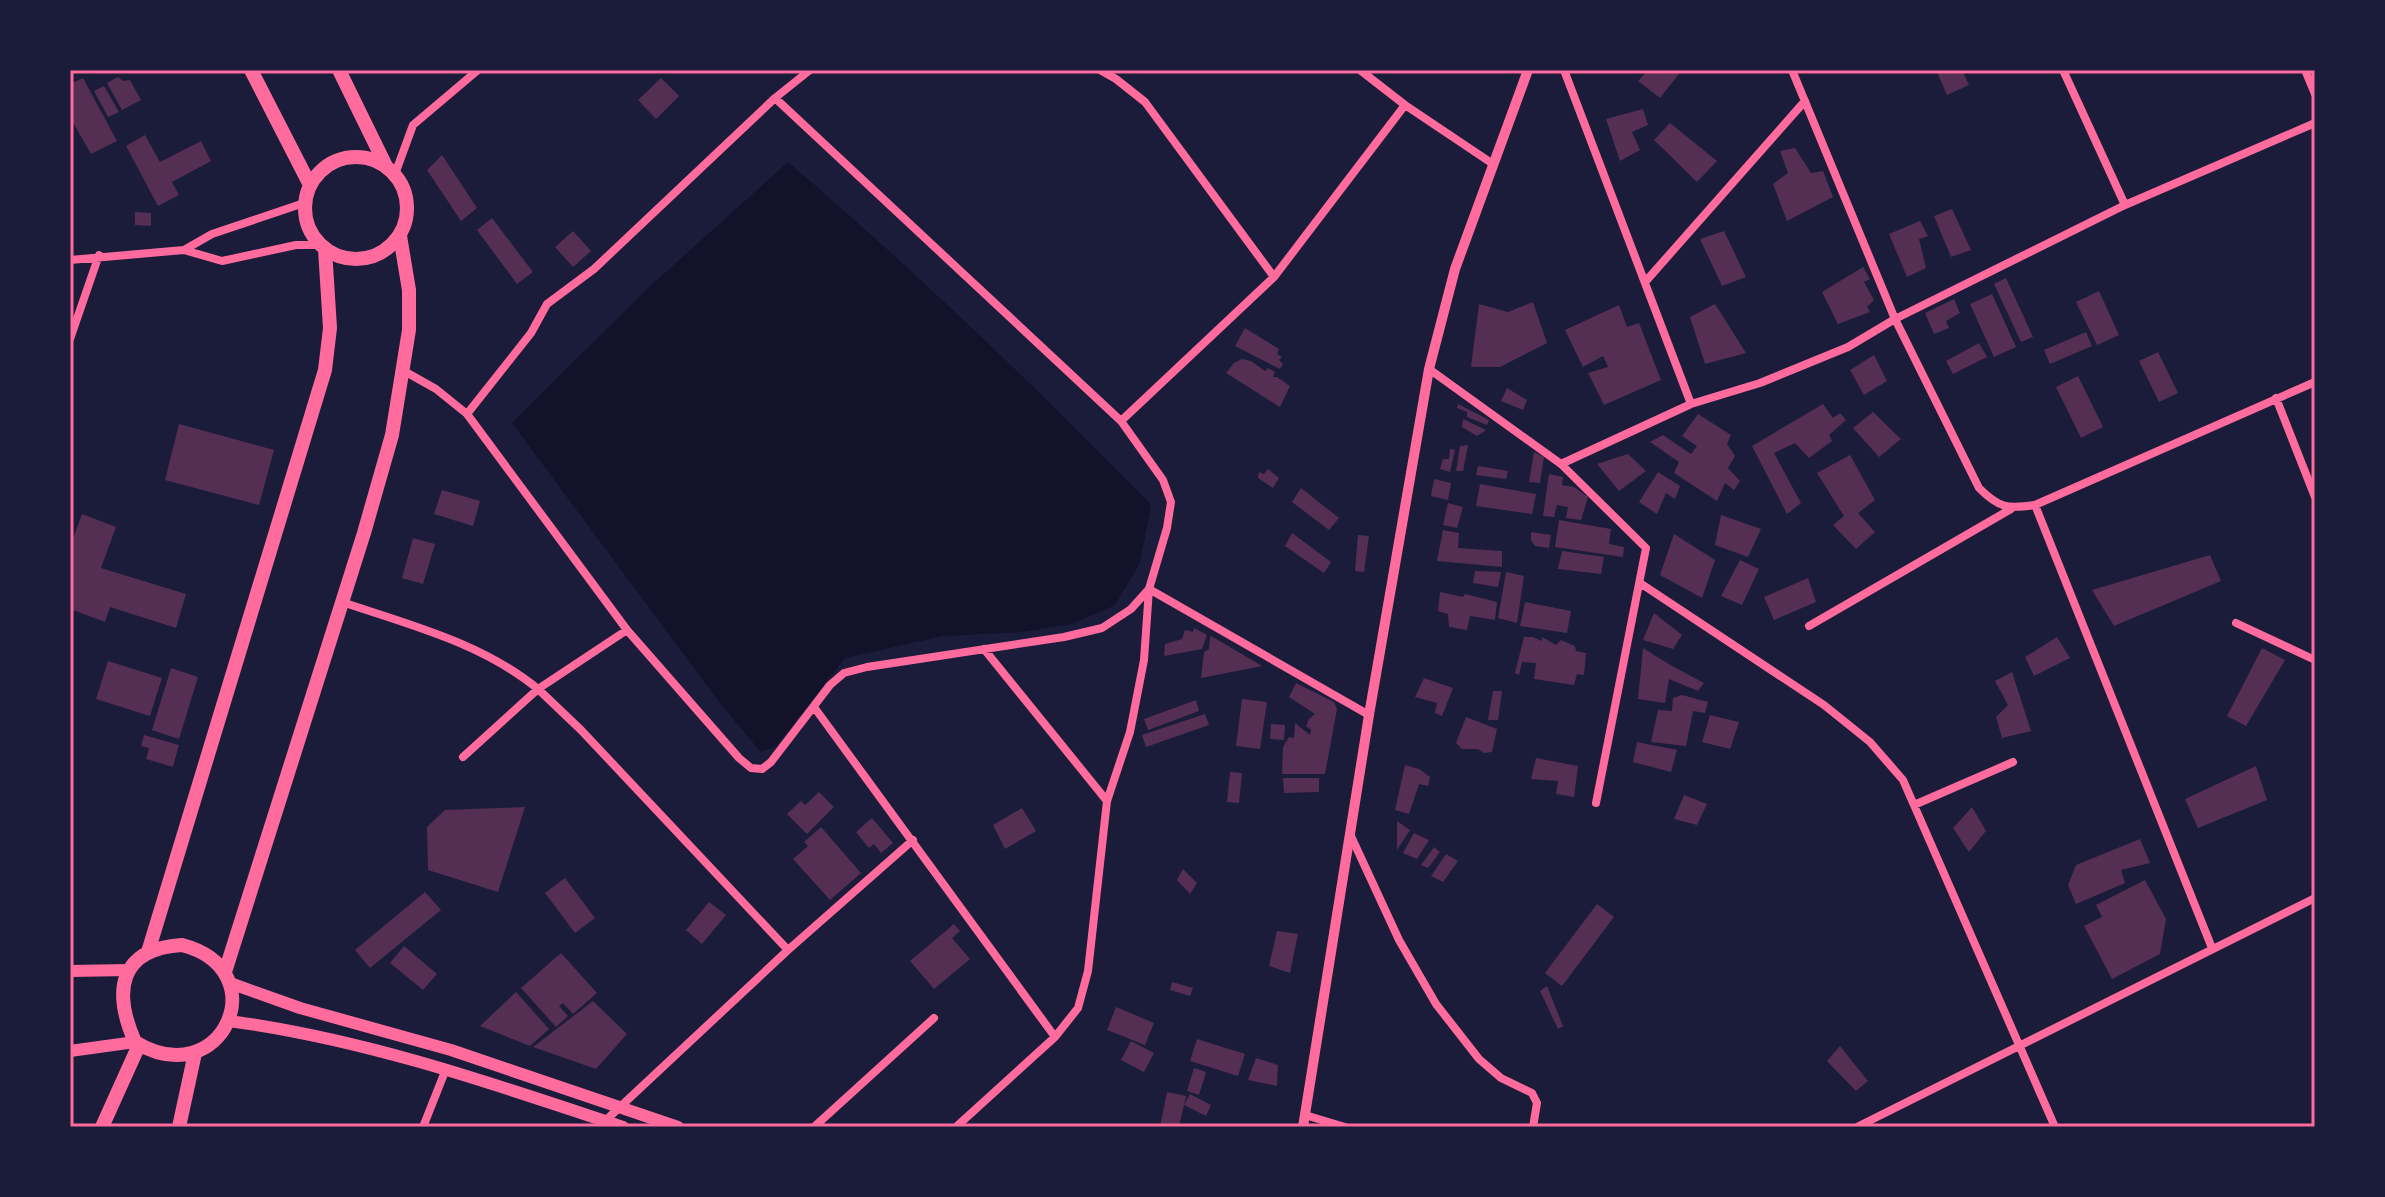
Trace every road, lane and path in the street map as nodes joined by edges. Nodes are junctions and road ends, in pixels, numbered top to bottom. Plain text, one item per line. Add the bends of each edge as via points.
1 (251, 70) edge
2 (339, 70) edge
3 (478, 70) edge
4 (810, 70) edge
5 (1100, 70) edge
6 (1360, 70) edge
7 (1528, 70) edge
8 (1564, 70) edge
9 (1792, 70) edge
10 (2063, 70) edge
11 (2305, 70) edge
12 (2315, 94) edge
13 (775, 98) junction
14 (1805, 101) junction
15 (1405, 105) junction
16 (2315, 123) edge
17 (1493, 164) junction
18 (390, 170) junction
19 (310, 185) junction
20 (304, 203) junction
21 (2125, 205) junction
22 (400, 236) junction
23 (322, 247) junction
24 (184, 250) junction
25 (99, 255) junction
26 (70, 260) edge
27 (1274, 277) junction
28 (1646, 281) junction
29 (1895, 319) junction
30 (70, 339) edge
31 (1429, 369) junction
32 (404, 371) junction
33 (2315, 382) edge
34 (2276, 398) junction
35 (1691, 404) junction
36 (467, 414) junction
37 (1121, 421) junction
38 (1561, 464) junction
39 (2315, 497) edge
40 (2035, 505) junction
41 (2011, 509) junction
42 (1640, 583) junction
43 (1149, 589) junction
44 (342, 602) junction
45 (2236, 623) dead end
46 (1809, 626) dead end
47 (627, 630) junction
48 (984, 649) junction
49 (2315, 660) edge
50 (538, 689) junction
51 (814, 707) junction
52 (1369, 715) junction
53 (463, 757) dead end
54 (2013, 762) dead end
55 (1107, 801) junction
56 (1596, 803) dead end
57 (1914, 805) junction
58 (1349, 834) junction
59 (913, 840) junction
60 (2315, 898) edge
61 (2212, 948) junction
62 (788, 950) junction
63 (148, 952) junction
64 (130, 970) junction
65 (70, 971) edge
66 (228, 977) junction
67 (934, 1018) dead end
68 (229, 1021) junction
69 (1055, 1037) junction
70 (137, 1044) junction
71 (2021, 1046) junction
72 (70, 1051) edge
73 (195, 1053) junction
74 (446, 1069) junction
75 (619, 1107) junction
76 (1305, 1115) junction
77 (605, 1121) junction
78 (102, 1127) edge
79 (179, 1127) edge
80 (423, 1127) edge
81 (623, 1127) edge
82 (678, 1127) edge
83 (814, 1127) edge
84 (956, 1127) edge
85 (1303, 1127) edge
86 (1345, 1127) edge
87 (1533, 1127) edge
88 (1857, 1127) edge
89 (2055, 1127) edge

1 - 19 main road
2 - 18 main road
3 - 18 street via 413,125
4 - 13 street
5 - 27 street via 1145,102
6 - 15 street
7 - 17 street
8 - 28 street
9 - 14 street
10 - 21 street
11 - 12 street
13 - 36 street via 594,269 547,304 531,333
13 - 37 street
14 - 28 street
14 - 29 street
15 - 17 street
15 - 27 street
16 - 21 street
17 - 31 street via 1455,269
18 - 19 main road via 354,157 323,168
18 - 22 main road via 408,204
19 - 20 main road
20 - 23 main road via 310,232
20 - 24 street via 212,234
21 - 29 street
22 - 23 main road via 389,249 366,259 340,258
22 - 32 main road via 409,290
23 - 24 street via 296,245 222,261
23 - 63 main road via 330,328 325,370
24 - 25 street
25 - 26 street
25 - 30 street
27 - 37 street
28 - 35 street
29 - 35 street via 1848,347
29 - 41 street via 1979,488 1993,503
31 - 38 street
31 - 52 street
32 - 36 street
32 - 44 main road via 392,435
33 - 34 street
34 - 39 street
34 - 40 street
35 - 38 street
36 - 47 street
37 - 43 street via 1163,480 1171,502
38 - 42 street via 1646,548
40 - 41 street
40 - 61 street
41 - 46 street
42 - 56 street
42 - 57 street via 1870,742 1903,780
43 - 48 street via 1102,628
43 - 52 street
43 - 55 street via 1144,660 1130,732
44 - 50 street via 447,637 501,663
44 - 66 main road
45 - 49 street
47 - 50 street
47 - 51 street via 751,768 762,769 771,762
48 - 51 street via 844,673
48 - 55 street
50 - 53 street
50 - 62 street
51 - 59 street
52 - 58 street
54 - 57 street
55 - 69 street via 1088,971 1078,1008
57 - 71 street
58 - 76 street
58 - 87 street via 1436,1004 1479,1059 1501,1078 1532,1093 1537,1103
59 - 62 street
59 - 69 street
60 - 61 street
61 - 71 street
62 - 75 street
63 - 64 main road
63 - 66 main road via 182,945 206,954
64 - 65 main road
64 - 70 main road via 121,1001
66 - 68 main road
66 - 75 main road via 300,1008 451,1050
67 - 83 street
68 - 73 main road via 221,1035
68 - 74 main road via 294,1030
69 - 84 street
70 - 72 main road
70 - 73 main road via 175,1056
70 - 78 main road
71 - 88 street
71 - 89 street
73 - 79 main road
74 - 77 main road
74 - 80 street
75 - 77 street
75 - 82 main road
76 - 85 street
76 - 86 street
77 - 81 main road

